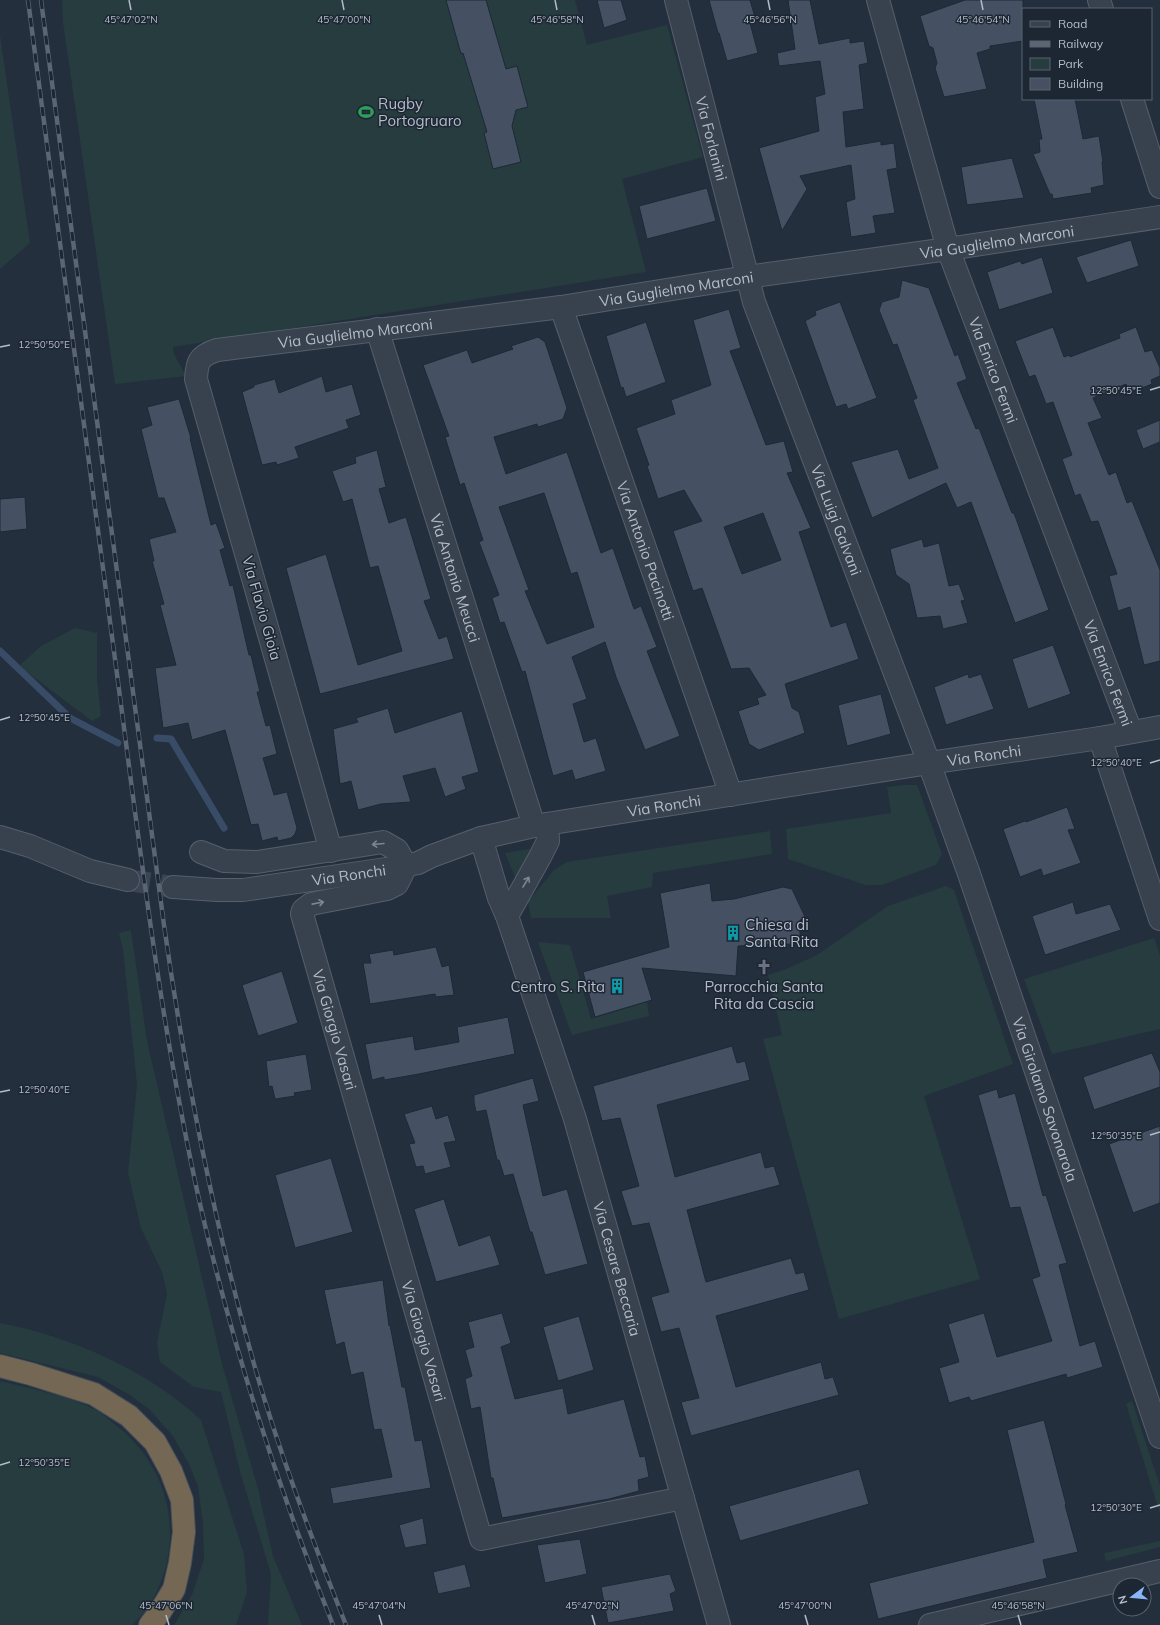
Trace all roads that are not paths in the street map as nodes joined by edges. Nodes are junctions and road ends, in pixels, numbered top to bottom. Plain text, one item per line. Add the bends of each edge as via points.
1 (676, 0) edge
2 (878, 0) edge
3 (1132, 100) edge
4 (1160, 187) edge
5 (1160, 217) edge
6 (948, 249) junction
7 (747, 277) junction
8 (561, 307) junction
9 (377, 329) junction
10 (197, 364) joint
11 (1160, 727) edge
12 (1131, 732) junction
13 (1100, 738) junction
14 (929, 763) junction
15 (731, 795) junction
16 (541, 825) junction
17 (0, 838) edge
18 (481, 838) junction
19 (331, 851) junction
20 (201, 852) dead end
21 (406, 866) junction
22 (128, 880) tunnel mouth
23 (173, 887) tunnel mouth
24 (507, 916) junction
25 (1160, 919) edge
26 (0, 1366) edge
27 (1160, 1438) edge
28 (683, 1498) junction
29 (1160, 1571) edge
30 (150, 1625) edge
31 (719, 1625) edge
32 (930, 1625) edge

1 - 7 street, Via Forlanini
2 - 6 street, Via Enrico Fermi
3 - 4 street
5 - 6 street, Via Guglielmo Marconi
6 - 7 street, Via Guglielmo Marconi
6 - 12 street, Via Enrico Fermi
7 - 8 street, Via Guglielmo Marconi
7 - 14 street, Via Luigi Galvani via 754,302
8 - 9 street, Via Guglielmo Marconi
8 - 15 street, Via Antonio Pacinotti
9 - 10 street, Via Guglielmo Marconi via 217,350 205,354
9 - 16 street, Via Antonio Meucci
10 - 19 street, Via Flavio Gioia via 196,379
11 - 12 street, Via Ronchi
12 - 13 street, Via Ronchi
13 - 14 street, Via Ronchi
13 - 25 street
14 - 15 street, Via Ronchi
14 - 27 street, Via Girolamo Savonarola
15 - 16 street, Via Ronchi
16 - 18 street, Via Ronchi
24 -> 16 street via 548,841
17 - 22 street via 30,846 90,871
18 - 21 street, Via Ronchi
18 - 24 street, Via Cesare Beccaria
19 - 20 street via 257,862 224,861
21 -> 19 street via 396,850 383,842
21 - 23 street, Via Ronchi via 243,890
28 -> 21 street, Via Giorgio Vasari via 481,1539 302,914 311,904 388,890 397,884
24 - 28 street, Via Cesare Beccaria via 575,1119
26 - 30 highway via 94,1394 129,1416 155,1442 171,1470 182,1500 184,1532 174,1589
28 - 31 street, Via Cesare Beccaria
29 - 32 street

